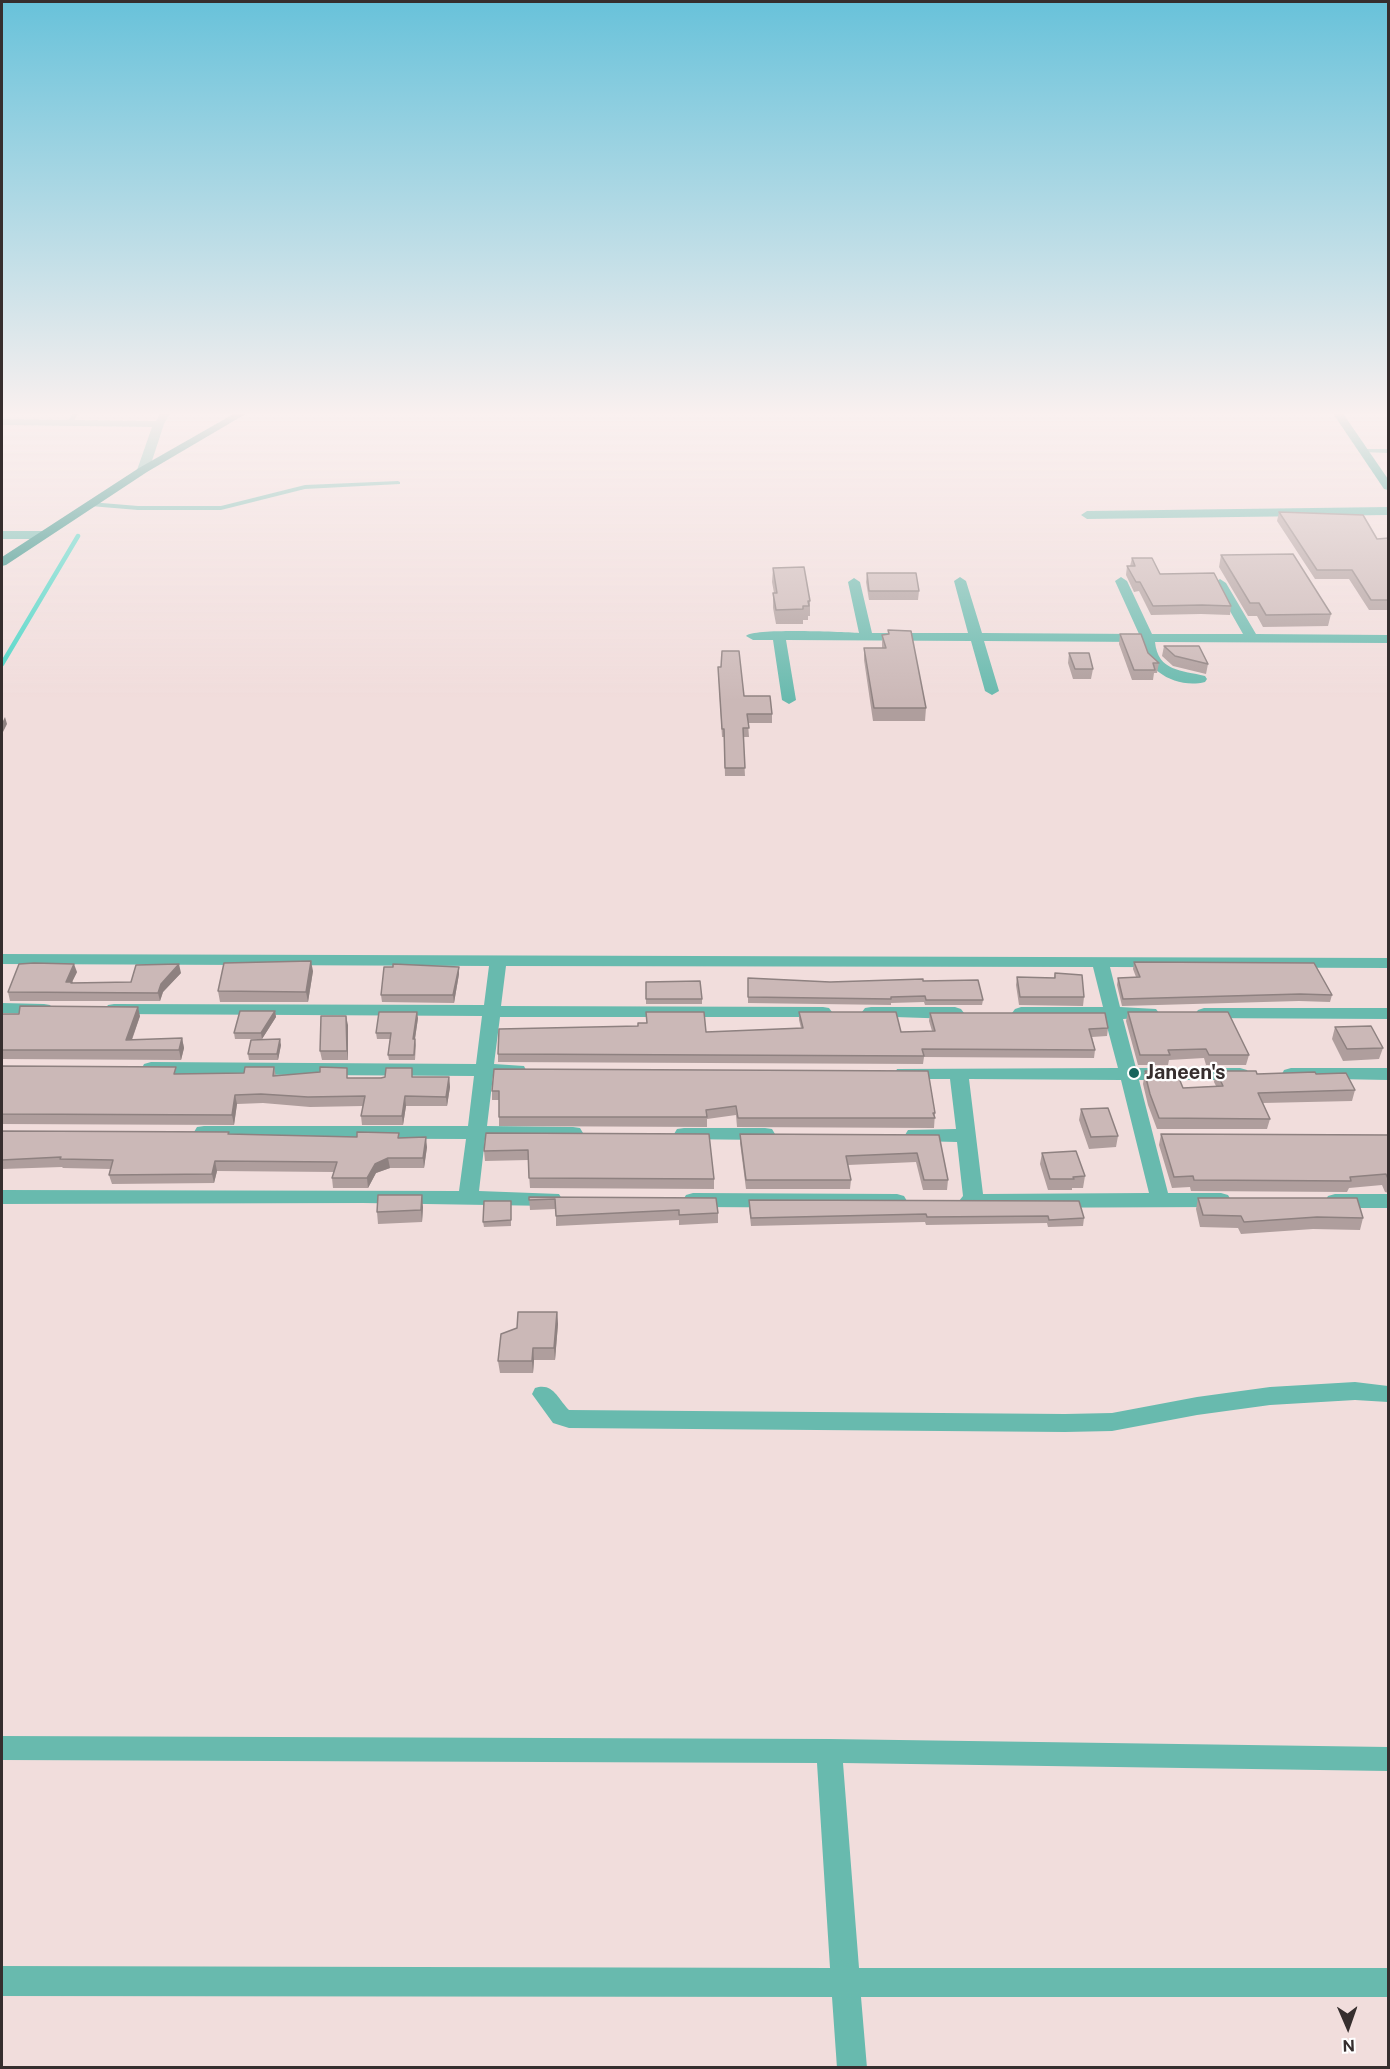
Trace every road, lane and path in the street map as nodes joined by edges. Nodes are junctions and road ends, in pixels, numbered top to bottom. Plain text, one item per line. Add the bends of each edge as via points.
1 (83, 509) edge
2 (1389, 511) edge
3 (1087, 514) dead end
4 (2, 535) edge
5 (42, 535) junction
6 (2, 544) edge
7 (29, 544) junction
8 (2, 562) edge
9 (960, 581) dead end
10 (1121, 581) dead end
11 (854, 582) dead end
12 (1220, 583) edge
13 (779, 635) junction
14 (753, 636) dead end
15 (866, 636) junction
16 (975, 636) junction
17 (1148, 639) junction
18 (1252, 639) junction
19 (1389, 639) edge
20 (1200, 679) dead end
21 (992, 691) dead end
22 (789, 700) dead end
23 (2, 958) edge
24 (498, 961) junction
25 (1100, 962) junction
26 (1389, 963) edge
27 (2, 1008) edge
28 (61, 1009) edge
29 (97, 1009) edge
30 (492, 1011) junction
31 (969, 1013) edge
32 (1005, 1013) edge
33 (1112, 1013) junction
34 (1389, 1014) edge
35 (131, 1068) edge
36 (484, 1070) junction
37 (531, 1070) edge
38 (888, 1073) edge
39 (959, 1073) junction
40 (1127, 1073) junction
41 (1389, 1074) edge
42 (180, 1132) edge
43 (476, 1132) junction
44 (596, 1133) edge
45 (668, 1134) edge
46 (787, 1135) edge
47 (895, 1135) edge
48 (966, 1136) junction
49 (1143, 1137) junction
50 (1167, 1137) edge
51 (2, 1197) edge
52 (468, 1198) junction
53 (574, 1199) edge
54 (668, 1199) edge
55 (1160, 1199) junction
56 (1240, 1200) edge
57 (916, 1201) edge
58 (951, 1201) edge
59 (975, 1201) junction
60 (1320, 1201) edge
61 (1389, 1201) edge
62 (543, 1394) dead end
63 (1389, 1394) edge
64 (2, 1748) edge
65 (829, 1751) junction
66 (1389, 1759) edge
67 (2, 1981) edge
68 (846, 1982) junction
69 (1389, 1983) edge
70 (852, 2067) edge

1 - 5 main road
2 - 3 street
4 - 5 street
5 - 7 main road
6 - 7 street
7 - 8 main road
9 - 16 street
10 - 17 street
11 - 15 street
12 - 18 street
13 - 14 street
13 - 15 street
13 - 22 street
15 - 16 street
16 - 17 street
16 - 21 street
17 - 18 street
17 - 20 street via 1149,650 1160,669
18 - 19 street
23 - 24 street
24 - 25 street
24 - 30 street
25 - 26 street
25 - 33 street
27 - 28 street
29 - 30 street
30 - 31 street
30 - 36 street
32 - 33 street
33 - 34 street
33 - 40 street
35 - 36 street
36 - 37 street
36 - 43 street
38 - 39 street
39 - 40 street
39 - 48 street
40 - 41 street
40 - 49 street
42 - 43 street
43 - 44 street
43 - 52 street
45 - 46 street
47 - 48 street
48 - 59 street
49 - 50 street
49 - 55 street
51 - 52 street
52 - 53 street
54 - 57 street
55 - 56 street
55 - 59 street
58 - 59 street
60 - 61 street
62 - 63 street via 561,1417 568,1419 1065,1424 1112,1422 1270,1396 1355,1391
64 - 65 street
65 - 66 street
65 - 68 street
67 - 68 street
68 - 69 street
68 - 70 street

